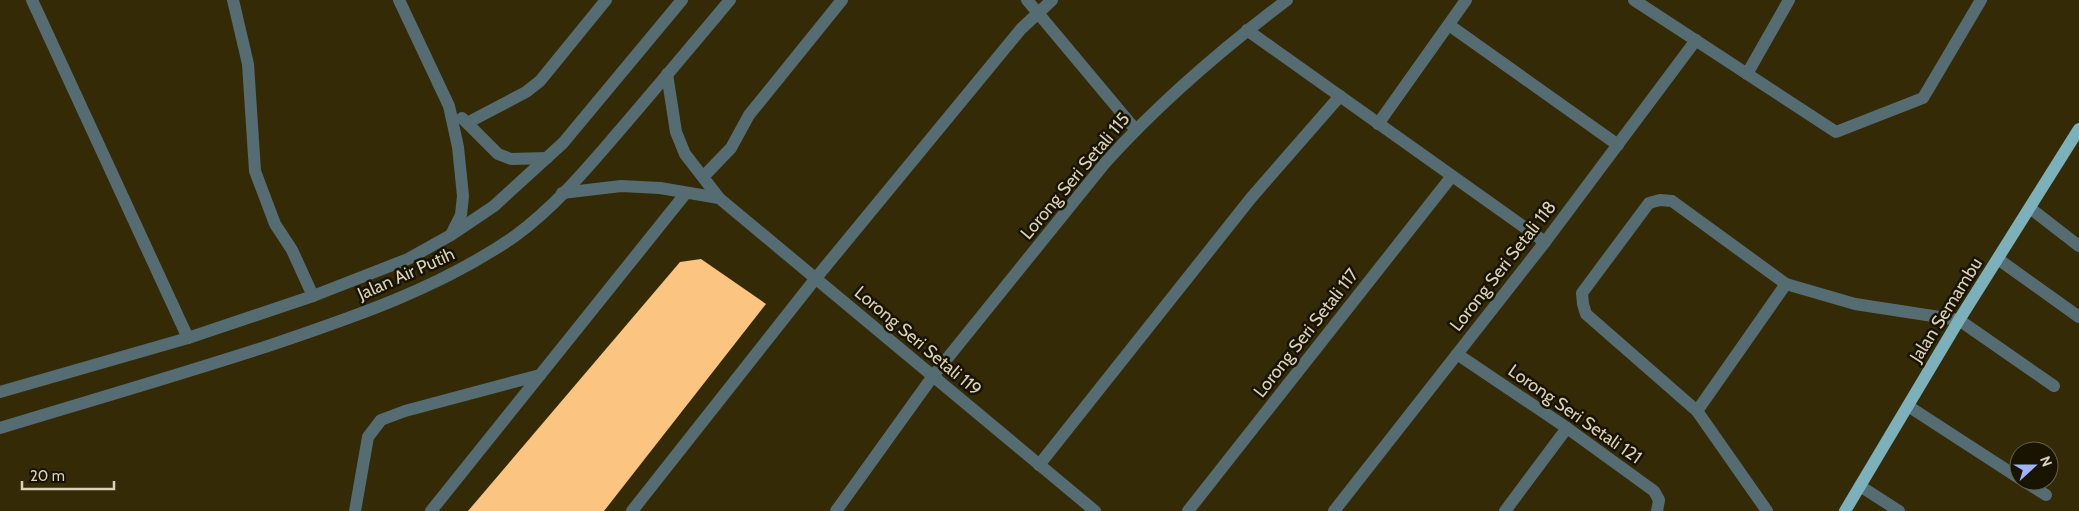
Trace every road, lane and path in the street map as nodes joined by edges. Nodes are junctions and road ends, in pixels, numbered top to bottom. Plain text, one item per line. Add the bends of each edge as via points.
1 (32, 0) edge
2 (233, 0) edge
3 (399, 0) edge
4 (606, 0) edge
5 (682, 0) edge
6 (730, 0) edge
7 (842, 0) edge
8 (1027, 0) edge
9 (1052, 0) edge
10 (1287, 0) edge
11 (1466, 0) edge
12 (1789, 0) edge
13 (1982, 0) edge
14 (1637, 1) edge
15 (1037, 12) junction
16 (1449, 24) junction
17 (1247, 30) junction
18 (1696, 40) junction
19 (667, 74) junction
20 (1747, 74) junction
21 (1340, 96) junction
22 (449, 106) junction
23 (467, 123) junction
24 (1378, 124) junction
25 (1136, 129) junction
26 (2079, 129) edge
27 (1618, 145) junction
28 (547, 158) junction
29 (1452, 176) junction
30 (703, 177) junction
31 (562, 193) junction
32 (686, 193) junction
33 (719, 198) junction
34 (2030, 208) junction
35 (452, 235) junction
36 (1545, 242) junction
37 (2079, 246) edge
38 (1998, 259) junction
39 (816, 278) junction
40 (1786, 284) junction
41 (312, 296) junction
42 (2079, 318) edge
43 (1960, 320) junction
44 (188, 338) junction
45 (1457, 354) junction
46 (540, 375) junction
47 (933, 376) junction
48 (2054, 386) dead end
49 (0, 392) edge
50 (1908, 406) junction
51 (1697, 411) junction
52 (0, 428) edge
53 (1566, 428) junction
54 (1039, 465) junction
55 (2009, 472) edge
56 (1860, 486) junction
57 (2040, 491) edge
58 (2046, 495) dead end
59 (354, 511) edge
60 (431, 511) edge
61 (632, 511) edge
62 (836, 511) edge
63 (1095, 511) edge
64 (1188, 511) edge
65 (1334, 511) edge
66 (1505, 511) edge
67 (1657, 511) edge
68 (1767, 511) edge
69 (1845, 511) edge
70 (1899, 511) edge

1 - 44 street
2 - 41 street via 248,64 255,171 275,224 292,250
3 - 22 street
4 - 23 street via 540,81 526,92
5 - 28 street, Jalan Air Putih
6 - 19 street, Jalan Air Putih
7 - 30 street via 749,115 731,148
8 - 15 street
9 - 15 street
10 - 17 street, Lorong Seri Setali 115
11 - 16 street
12 - 20 street
13 - 20 street via 1923,98 1836,132
14 - 18 street
15 - 25 street
15 - 39 street
16 - 24 street
16 - 27 street
17 - 21 street
17 - 25 street, Lorong Seri Setali 115
18 - 20 street
18 - 27 street, Lorong Seri Setali 118
19 - 30 street, Lorong Seri Setali 119 via 676,132 685,154
19 - 31 street, Jalan Air Putih
21 - 24 street
21 - 54 street via 1251,198
22 - 23 street
22 - 35 street via 458,147 463,196 461,215
23 - 28 street via 498,154 511,159
24 - 29 street
25 - 47 street, Lorong Seri Setali 115
26 - 34 main road, Jalan Semambu
27 - 36 street, Lorong Seri Setali 118
28 - 35 street, Jalan Air Putih via 494,206
29 - 36 street
29 - 64 street, Lorong Seri Setali 117
30 - 33 street, Lorong Seri Setali 119
31 - 32 street via 621,186
31 - 52 street, Jalan Air Putih via 516,235 467,266 377,308 198,368
32 - 33 street
32 - 46 street
33 - 39 street, Lorong Seri Setali 119
34 - 37 street
34 - 38 main road, Jalan Semambu
35 - 41 street, Jalan Air Putih via 408,259
36 - 45 street, Lorong Seri Setali 118
38 - 42 street
38 - 43 main road, Jalan Semambu
39 - 47 street, Lorong Seri Setali 119
39 - 61 street
40 - 43 street via 1855,304
40 - 51 street
40 - 51 street via 1672,200 1660,200 1649,203 1582,293 1586,314
41 - 44 street, Jalan Air Putih
43 - 48 street
43 - 50 main road, Jalan Semambu
44 - 49 street, Jalan Air Putih
45 - 53 street, Lorong Seri Setali 121
45 - 65 street, Lorong Seri Setali 118
46 - 59 street via 381,420 368,437
46 - 60 street
47 - 54 street, Lorong Seri Setali 119
47 - 62 street
50 - 55 street
50 - 56 main road, Jalan Semambu
51 - 68 street
53 - 66 street
53 - 67 street, Lorong Seri Setali 121 via 1654,491 1659,500
54 - 63 street, Lorong Seri Setali 119
56 - 69 main road, Jalan Semambu
56 - 70 street
57 - 58 street

